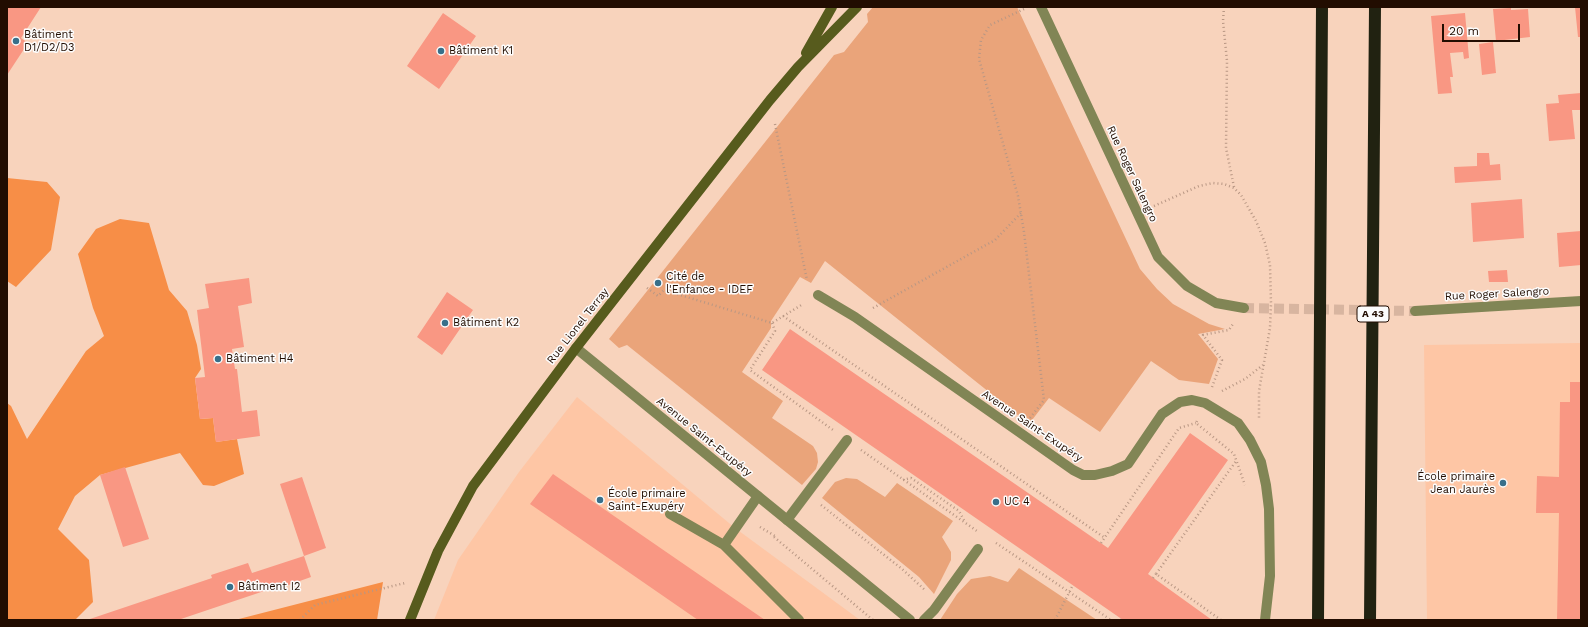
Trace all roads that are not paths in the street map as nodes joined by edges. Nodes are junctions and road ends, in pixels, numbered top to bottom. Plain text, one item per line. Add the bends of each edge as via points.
1 (832, 7) edge
2 (857, 7) edge
3 (1041, 7) edge
4 (1322, 7) edge
5 (1375, 7) edge
6 (798, 67) junction
7 (818, 295) road end
8 (1581, 302) edge
9 (1244, 308) tunnel mouth
10 (1415, 311) tunnel mouth
11 (576, 348) junction
12 (847, 440) road end
13 (758, 496) junction
14 (670, 514) dead end
15 (787, 520) junction
16 (724, 545) junction
17 (978, 549) dead end
18 (410, 620) edge
19 (798, 620) edge
20 (910, 620) edge
21 (924, 620) edge
22 (1265, 620) edge
23 (1318, 620) edge
24 (1370, 620) edge

1 - 6 main road, Rue Lionel Terray
2 - 6 main road, Rue Lionel Terray
3 - 9 street, Rue Roger Salengro via 1158,257 1188,286 1216,303
4 - 23 highway
5 - 24 highway, A 43
6 - 11 main road, Rue Lionel Terray
7 - 22 street, Avenue Saint-Exupéry via 855,317 1083,475 1112,471 1128,464 1162,414 1180,402 1192,400 1205,403 1238,423 1261,462 1269,509 1270,576
8 - 10 street, Rue Roger Salengro
11 - 13 street, Avenue Saint-Exupéry
11 - 18 main road, Rue Lionel Terray via 473,486 438,551
12 - 15 street
13 - 15 street, Avenue Saint-Exupéry
13 - 16 street
14 - 16 street
15 - 20 street, Avenue Saint-Exupéry
16 - 19 street
17 - 21 street

